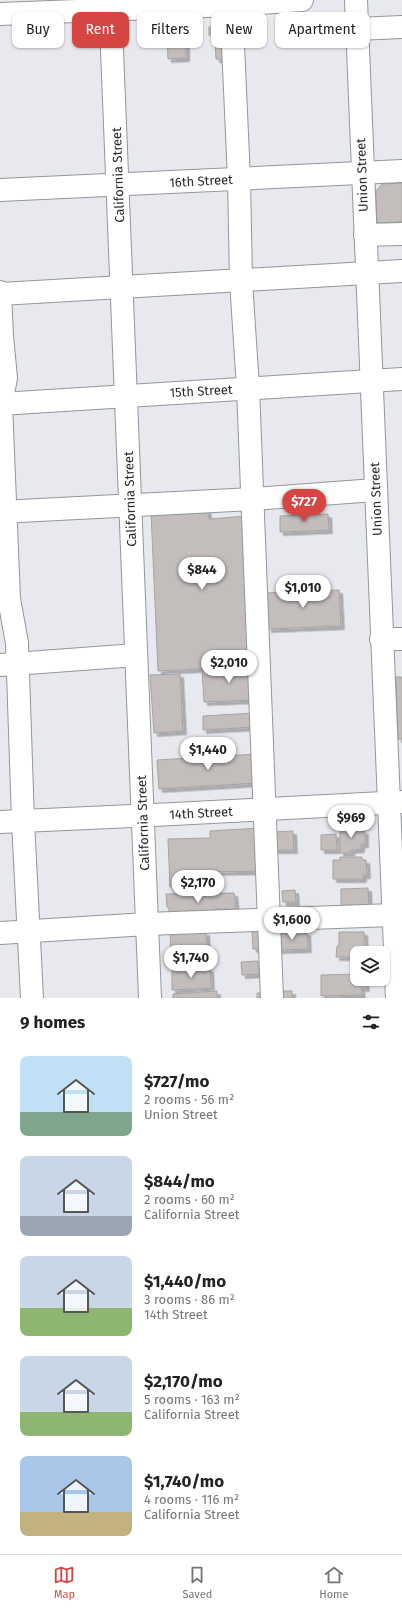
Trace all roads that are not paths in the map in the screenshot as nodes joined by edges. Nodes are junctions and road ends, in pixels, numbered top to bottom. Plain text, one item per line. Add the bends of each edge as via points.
1 (302, 0) edge
2 (356, 0) edge
3 (231, 3) edge
4 (111, 5) edge
5 (356, 12) edge
6 (0, 14) edge
7 (402, 26) edge
8 (370, 28) edge
9 (358, 48) edge
10 (402, 171) edge
11 (362, 173) junction
12 (239, 179) junction
13 (118, 185) junction
14 (0, 190) edge
15 (402, 234) edge
16 (365, 235) junction
17 (402, 271) edge
18 (366, 272) junction
19 (241, 281) junction
20 (122, 287) junction
21 (0, 293) edge
22 (402, 379) edge
23 (371, 381) junction
24 (248, 388) junction
25 (126, 396) junction
26 (1, 404) edge
27 (375, 490) junction
28 (253, 499) junction
29 (130, 505) junction
30 (3, 511) edge
31 (392, 639) edge
32 (136, 655) junction
33 (9, 664) edge
34 (395, 802) edge
35 (265, 809) junction
36 (143, 816) junction
37 (23, 821) junction
38 (0, 822) edge
39 (393, 914) junction
40 (269, 920) junction
41 (147, 924) junction
42 (29, 933) junction
43 (0, 934) edge
44 (32, 998) edge
45 (150, 998) edge
46 (272, 998) edge
47 (397, 998) edge

1 - 3 street
2 - 5 street, Union Street
3 - 4 street
3 - 12 street
4 - 6 street
4 - 13 street, California Street
7 - 8 street
9 - 11 street, Union Street
10 - 11 street, 16th Street
11 - 12 street, 16th Street
11 - 16 street, Union Street
12 - 13 street, 16th Street
12 - 19 street
13 - 14 street, 16th Street
13 - 20 street, California Street
15 - 16 street
16 - 18 street, Union Street
17 - 18 street
18 - 19 street
18 - 23 street, Union Street
19 - 20 street
19 - 24 street
20 - 21 street
20 - 25 street, California Street
21 - 26 street via 6,378
22 - 23 street, 15th Street
23 - 24 street, 15th Street
23 - 27 street, Union Street
24 - 25 street, 15th Street
24 - 28 street
25 - 26 street, 15th Street
25 - 29 street, California Street
26 - 30 street
27 - 28 street
27 - 31 street, Union Street
28 - 29 street
28 - 35 street
29 - 30 street
29 - 32 street, California Street
30 - 33 street via 9,599 17,643
31 - 34 street, Union Street
32 - 33 street
32 - 36 street, California Street
33 - 37 street
34 - 35 street, 14th Street
34 - 39 street, Union Street
35 - 36 street, 14th Street
35 - 40 street
36 - 37 street, 14th Street
36 - 41 street, California Street
37 - 38 street, 14th Street
37 - 42 street
39 - 40 street
39 - 47 street, Union Street
40 - 41 street
40 - 46 street
41 - 42 street
41 - 45 street, California Street
42 - 43 street
42 - 44 street

